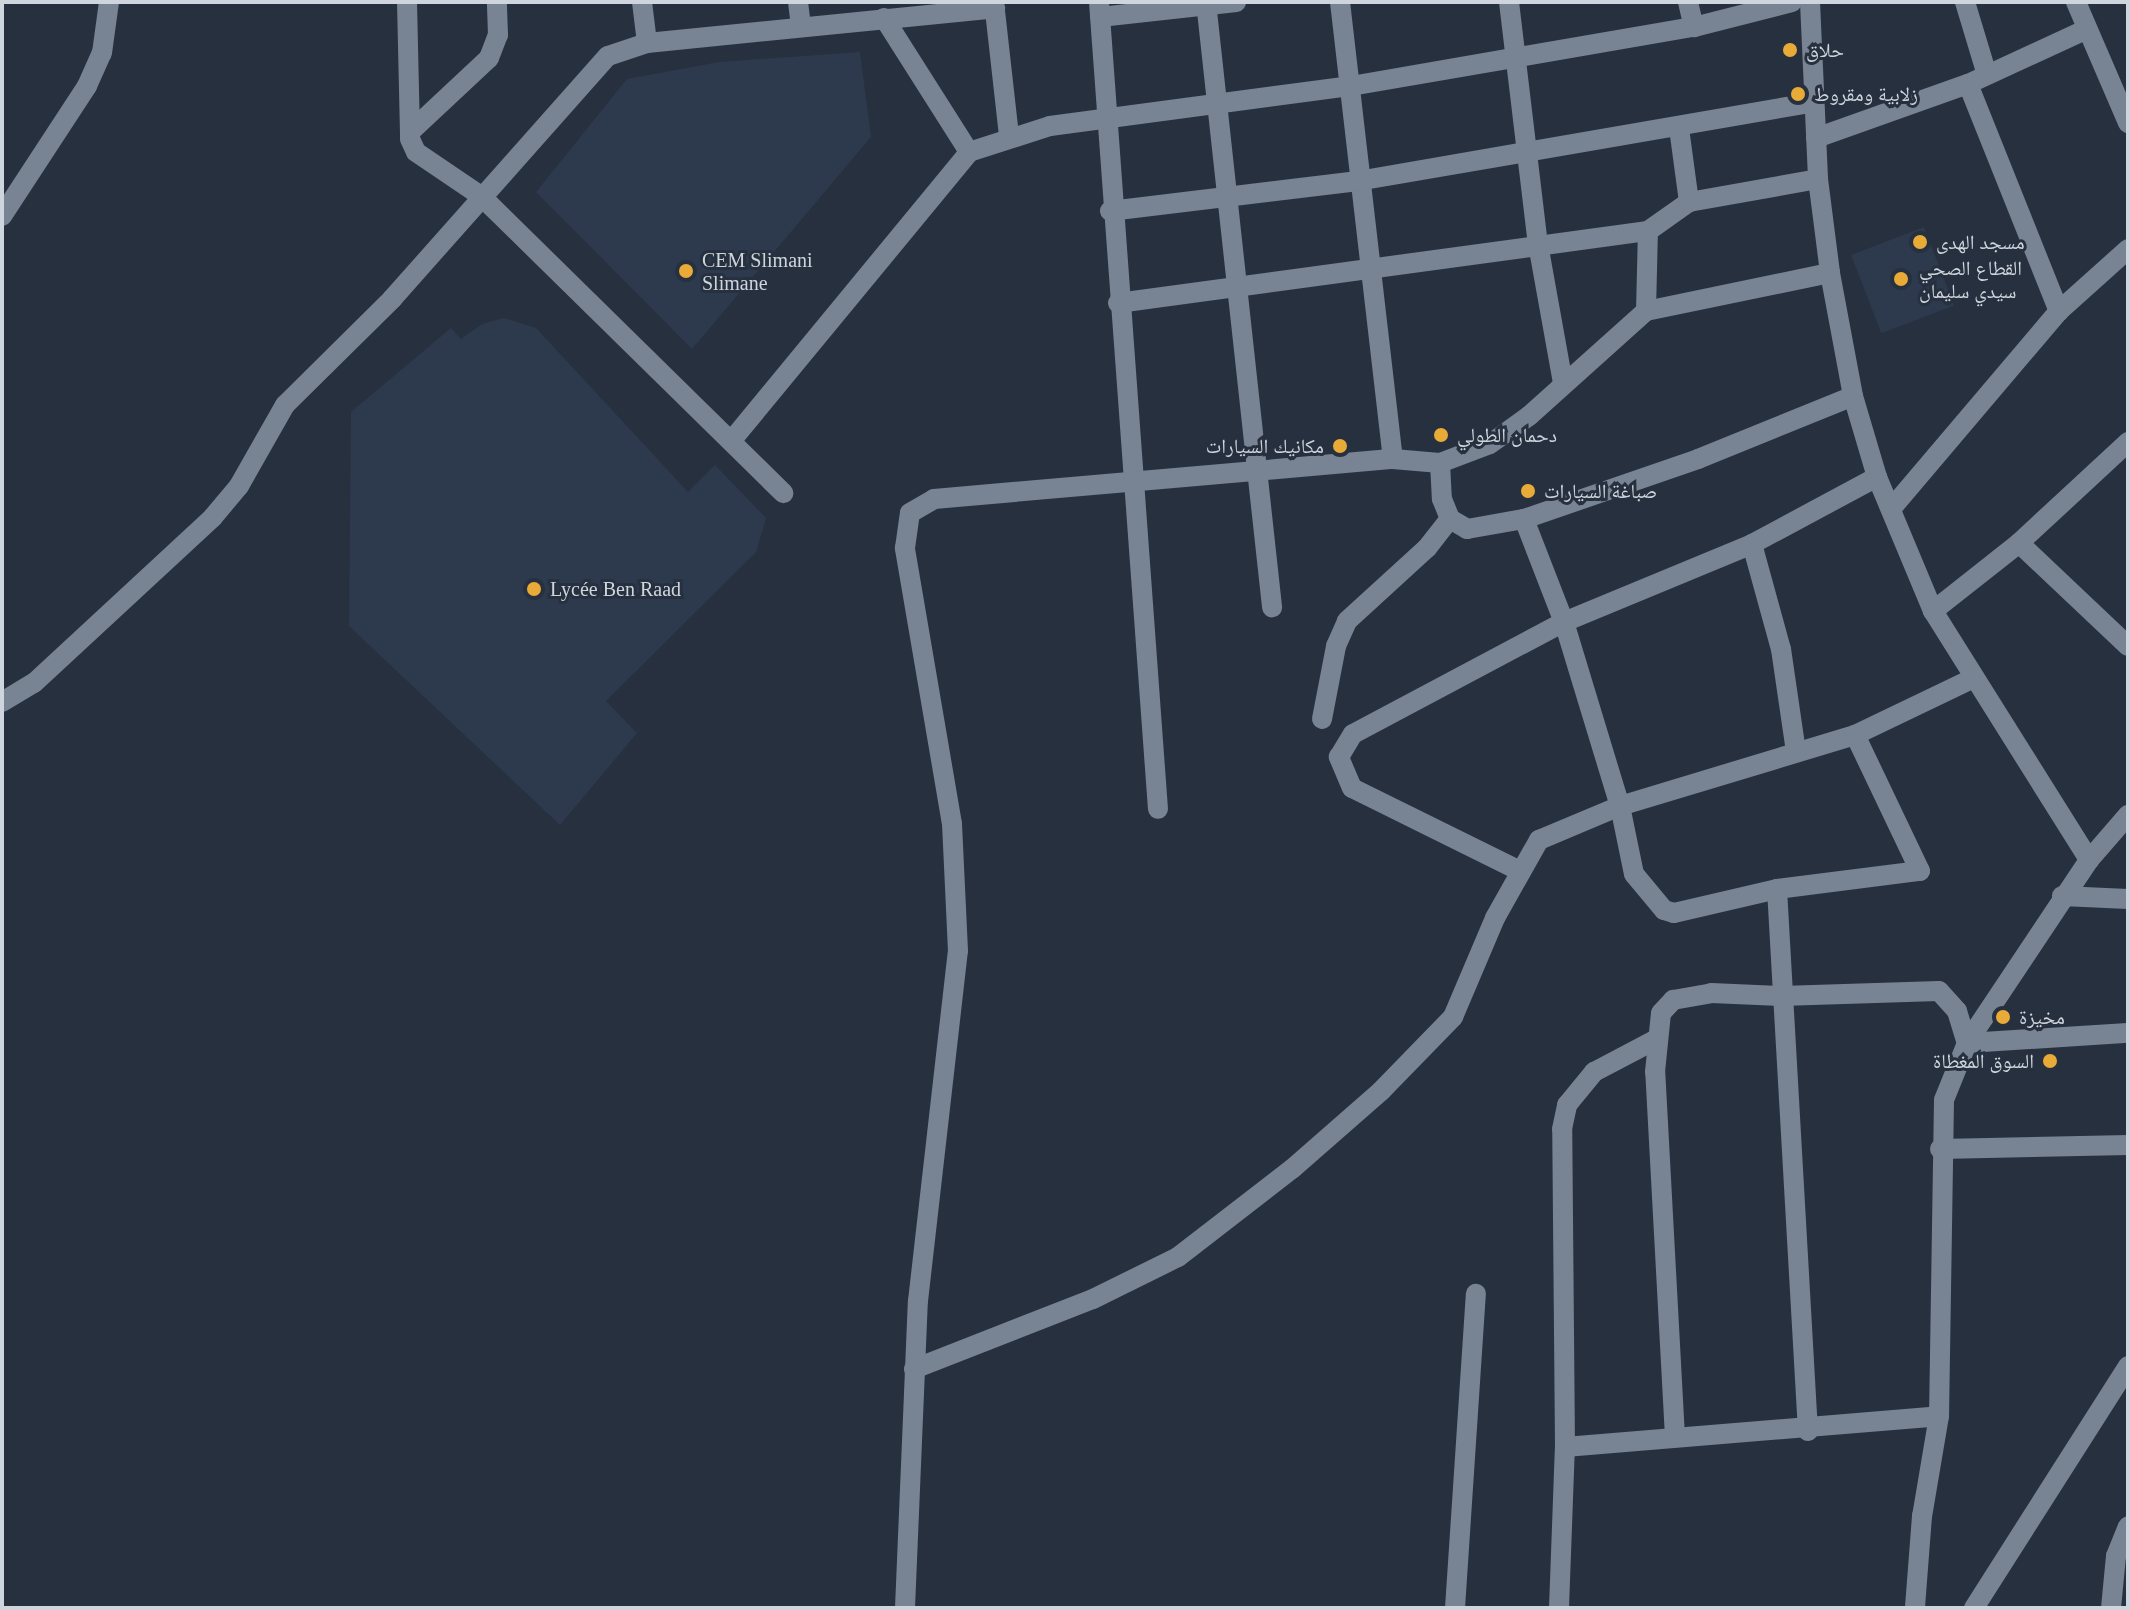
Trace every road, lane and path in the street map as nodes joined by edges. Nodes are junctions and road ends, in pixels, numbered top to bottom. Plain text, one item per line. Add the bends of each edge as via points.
1 (109, 2) edge
2 (407, 2) edge
3 (497, 2) edge
4 (642, 2) edge
5 (798, 2) edge
6 (1236, 2) edge
7 (1340, 2) edge
8 (1509, 2) edge
9 (1688, 2) edge
10 (1792, 2) edge
11 (1810, 2) edge
12 (1965, 2) edge
13 (2076, 2) edge
14 (1206, 4) edge
15 (995, 5) edge
16 (1100, 9) edge
17 (884, 18) junction
18 (801, 27) junction
19 (1694, 27) junction
20 (2087, 29) junction
21 (647, 43) junction
22 (1517, 57) junction
23 (1987, 75) junction
24 (1968, 84) junction
25 (1351, 86) junction
26 (1813, 102) junction
27 (1218, 105) junction
28 (1107, 117) junction
29 (2128, 123) edge
30 (1679, 128) junction
31 (410, 132) junction
32 (1009, 136) junction
33 (1816, 138) junction
34 (969, 152) junction
35 (1526, 154) junction
36 (1818, 179) junction
37 (1358, 181) junction
38 (481, 196) junction
39 (1225, 197) junction
40 (1689, 202) junction
41 (1110, 211) junction
42 (2, 216) edge
43 (1648, 231) junction
44 (1538, 244) junction
45 (2128, 249) edge
46 (1372, 270) junction
47 (1830, 273) junction
48 (1234, 290) junction
49 (1118, 303) junction
50 (1646, 311) junction
51 (2059, 311) junction
52 (1563, 383) junction
53 (1853, 396) junction
54 (732, 440) junction
55 (2128, 442) edge
56 (1393, 459) junction
57 (1440, 463) junction
58 (1255, 471) junction
59 (1877, 477) junction
60 (1138, 484) junction
61 (783, 493) dead end
62 (1891, 509) junction
63 (1450, 519) junction
64 (1524, 519) junction
65 (2019, 543) junction
66 (1752, 544) junction
67 (1272, 607) dead end
68 (1933, 611) junction
69 (1564, 622) junction
70 (2128, 646) edge
71 (1972, 679) junction
72 (2, 702) edge
73 (1322, 719) dead end
74 (1855, 735) junction
75 (1796, 752) junction
76 (1620, 806) junction
77 (1158, 809) dead end
78 (2128, 815) edge
79 (2089, 860) junction
80 (1520, 871) junction
81 (1777, 889) junction
82 (2062, 896) junction
83 (2128, 899) edge
84 (1781, 996) junction
85 (2128, 1033) edge
86 (1655, 1040) junction
87 (1967, 1043) junction
88 (2128, 1145) edge
89 (1940, 1149) junction
90 (1476, 1294) dead end
91 (2128, 1366) edge
92 (914, 1369) junction
93 (1939, 1416) junction
94 (1808, 1431) junction
95 (1675, 1437) junction
96 (1565, 1447) junction
97 (2128, 1526) edge
98 (905, 1608) edge
99 (1455, 1608) edge
100 (1559, 1608) edge
101 (1915, 1608) edge
102 (1974, 1608) edge
103 (2111, 1608) edge

1 - 42 street via 102,53 87,86
2 - 31 street
3 - 31 street via 498,35 489,58
4 - 21 street
5 - 18 street
6 - 14 street
7 - 25 street
8 - 22 street
9 - 19 street
10 - 19 street
11 - 26 street
12 - 23 street
13 - 20 street
14 - 16 street
14 - 27 street
15 - 17 street
15 - 32 street
16 - 28 street
17 - 18 street
17 - 34 street
18 - 21 street
19 - 22 street
20 - 23 street
20 - 29 street
21 - 38 street via 599,62
22 - 25 street
22 - 35 street
23 - 24 street
24 - 33 street
24 - 51 street
25 - 27 street
25 - 37 street
26 - 30 street
26 - 33 street
27 - 28 street
27 - 39 street
28 - 32 street
28 - 41 street
30 - 35 street
30 - 40 street
31 - 38 street via 421,157
32 - 34 street
33 - 36 street
34 - 54 street
35 - 37 street
35 - 44 street
36 - 40 street
36 - 47 street
37 - 39 street
37 - 46 street
38 - 54 street
38 - 72 street via 338,358 285,405 239,486 213,517 34,683
39 - 41 street
39 - 48 street
40 - 43 street
41 - 49 street
43 - 44 street
43 - 50 street
44 - 46 street
44 - 52 street
45 - 51 street
46 - 48 street
46 - 56 street
47 - 50 street
47 - 53 street
48 - 49 street
48 - 58 street
49 - 60 street
50 - 52 street
51 - 62 street
52 - 57 street via 1490,444
53 - 59 street
53 - 64 street via 1698,459
54 - 61 street
55 - 65 street
56 - 57 street
56 - 58 street
57 - 63 street via 1442,499
58 - 60 street
58 - 67 street
59 - 62 street
59 - 66 street
60 - 77 street
60 - 92 street via 934,499 920,503 904,528 952,824 958,951
62 - 68 street
63 - 64 street via 1467,529
63 - 73 street via 1427,548 1347,621 1336,646
64 - 69 street
65 - 68 street
65 - 70 street
66 - 69 street
66 - 75 street via 1781,649
68 - 71 street
69 - 76 street
69 - 80 street via 1353,734 1339,757 1352,788
71 - 74 street
71 - 79 street
74 - 75 street
74 - 81 street via 1920,871
75 - 76 street
76 - 80 street via 1539,840
76 - 81 street via 1634,874 1664,910 1674,913
78 - 79 street
79 - 82 street
80 - 92 street via 1453,1017 1381,1091 1242,1210 1178,1257 1093,1299
81 - 84 street via 1783,926
82 - 83 street
82 - 87 street
84 - 86 street via 1711,993 1673,1000 1661,1013
84 - 87 street via 1939,991 1957,1011
84 - 94 street
85 - 87 street
86 - 95 street
86 - 96 street via 1594,1072 1567,1105 1561,1215
87 - 89 street via 1944,1100
88 - 89 street
89 - 93 street
90 - 99 street
91 - 102 street
92 - 98 street
93 - 94 street
93 - 101 street via 1922,1516
94 - 95 street
95 - 96 street
96 - 100 street
97 - 103 street via 2116,1556

